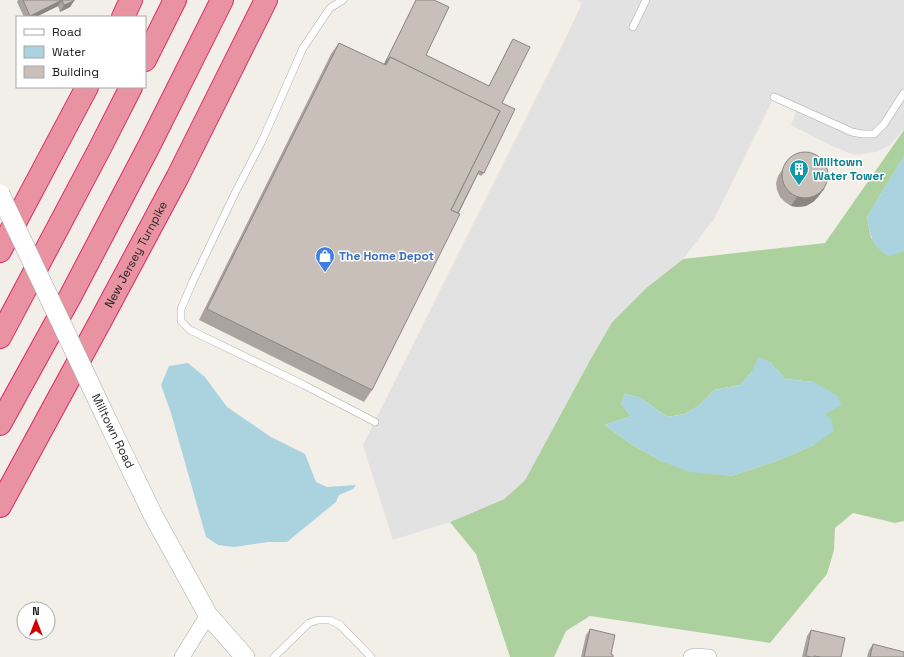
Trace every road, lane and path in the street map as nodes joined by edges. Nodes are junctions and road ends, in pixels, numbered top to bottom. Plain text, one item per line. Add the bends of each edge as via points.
1 (131, 0) edge
2 (175, 0) edge
3 (222, 0) edge
4 (266, 0) edge
5 (343, 0) edge
6 (646, 0) edge
7 (123, 16) edge
8 (633, 27) dead end
9 (146, 58) edge
10 (85, 88) edge
11 (130, 88) edge
12 (904, 93) edge
13 (774, 97) dead end
14 (0, 194) edge
15 (0, 251) edge
16 (0, 337) edge
17 (375, 422) dead end
18 (0, 424) edge
19 (0, 506) edge
20 (208, 614) junction
21 (182, 657) edge
22 (245, 657) edge
23 (274, 657) edge
24 (371, 657) edge
25 (691, 657) edge
26 (709, 657) edge

1 - 7 highway
2 - 9 highway
3 - 18 highway via 71,295
4 - 19 highway, New Jersey Turnpike via 177,178
5 - 17 lane via 330,8 303,48 262,141 234,193 193,281 181,309 181,321 190,330
6 - 8 lane
10 - 15 highway
11 - 16 highway
12 - 13 lane via 884,124 874,134 852,132
14 - 20 street, Milltown Road, bridge via 153,515
20 - 21 street
20 - 22 street, Milltown Road
23 - 24 lane via 309,623 318,620 330,620 340,625
25 - 26 street

